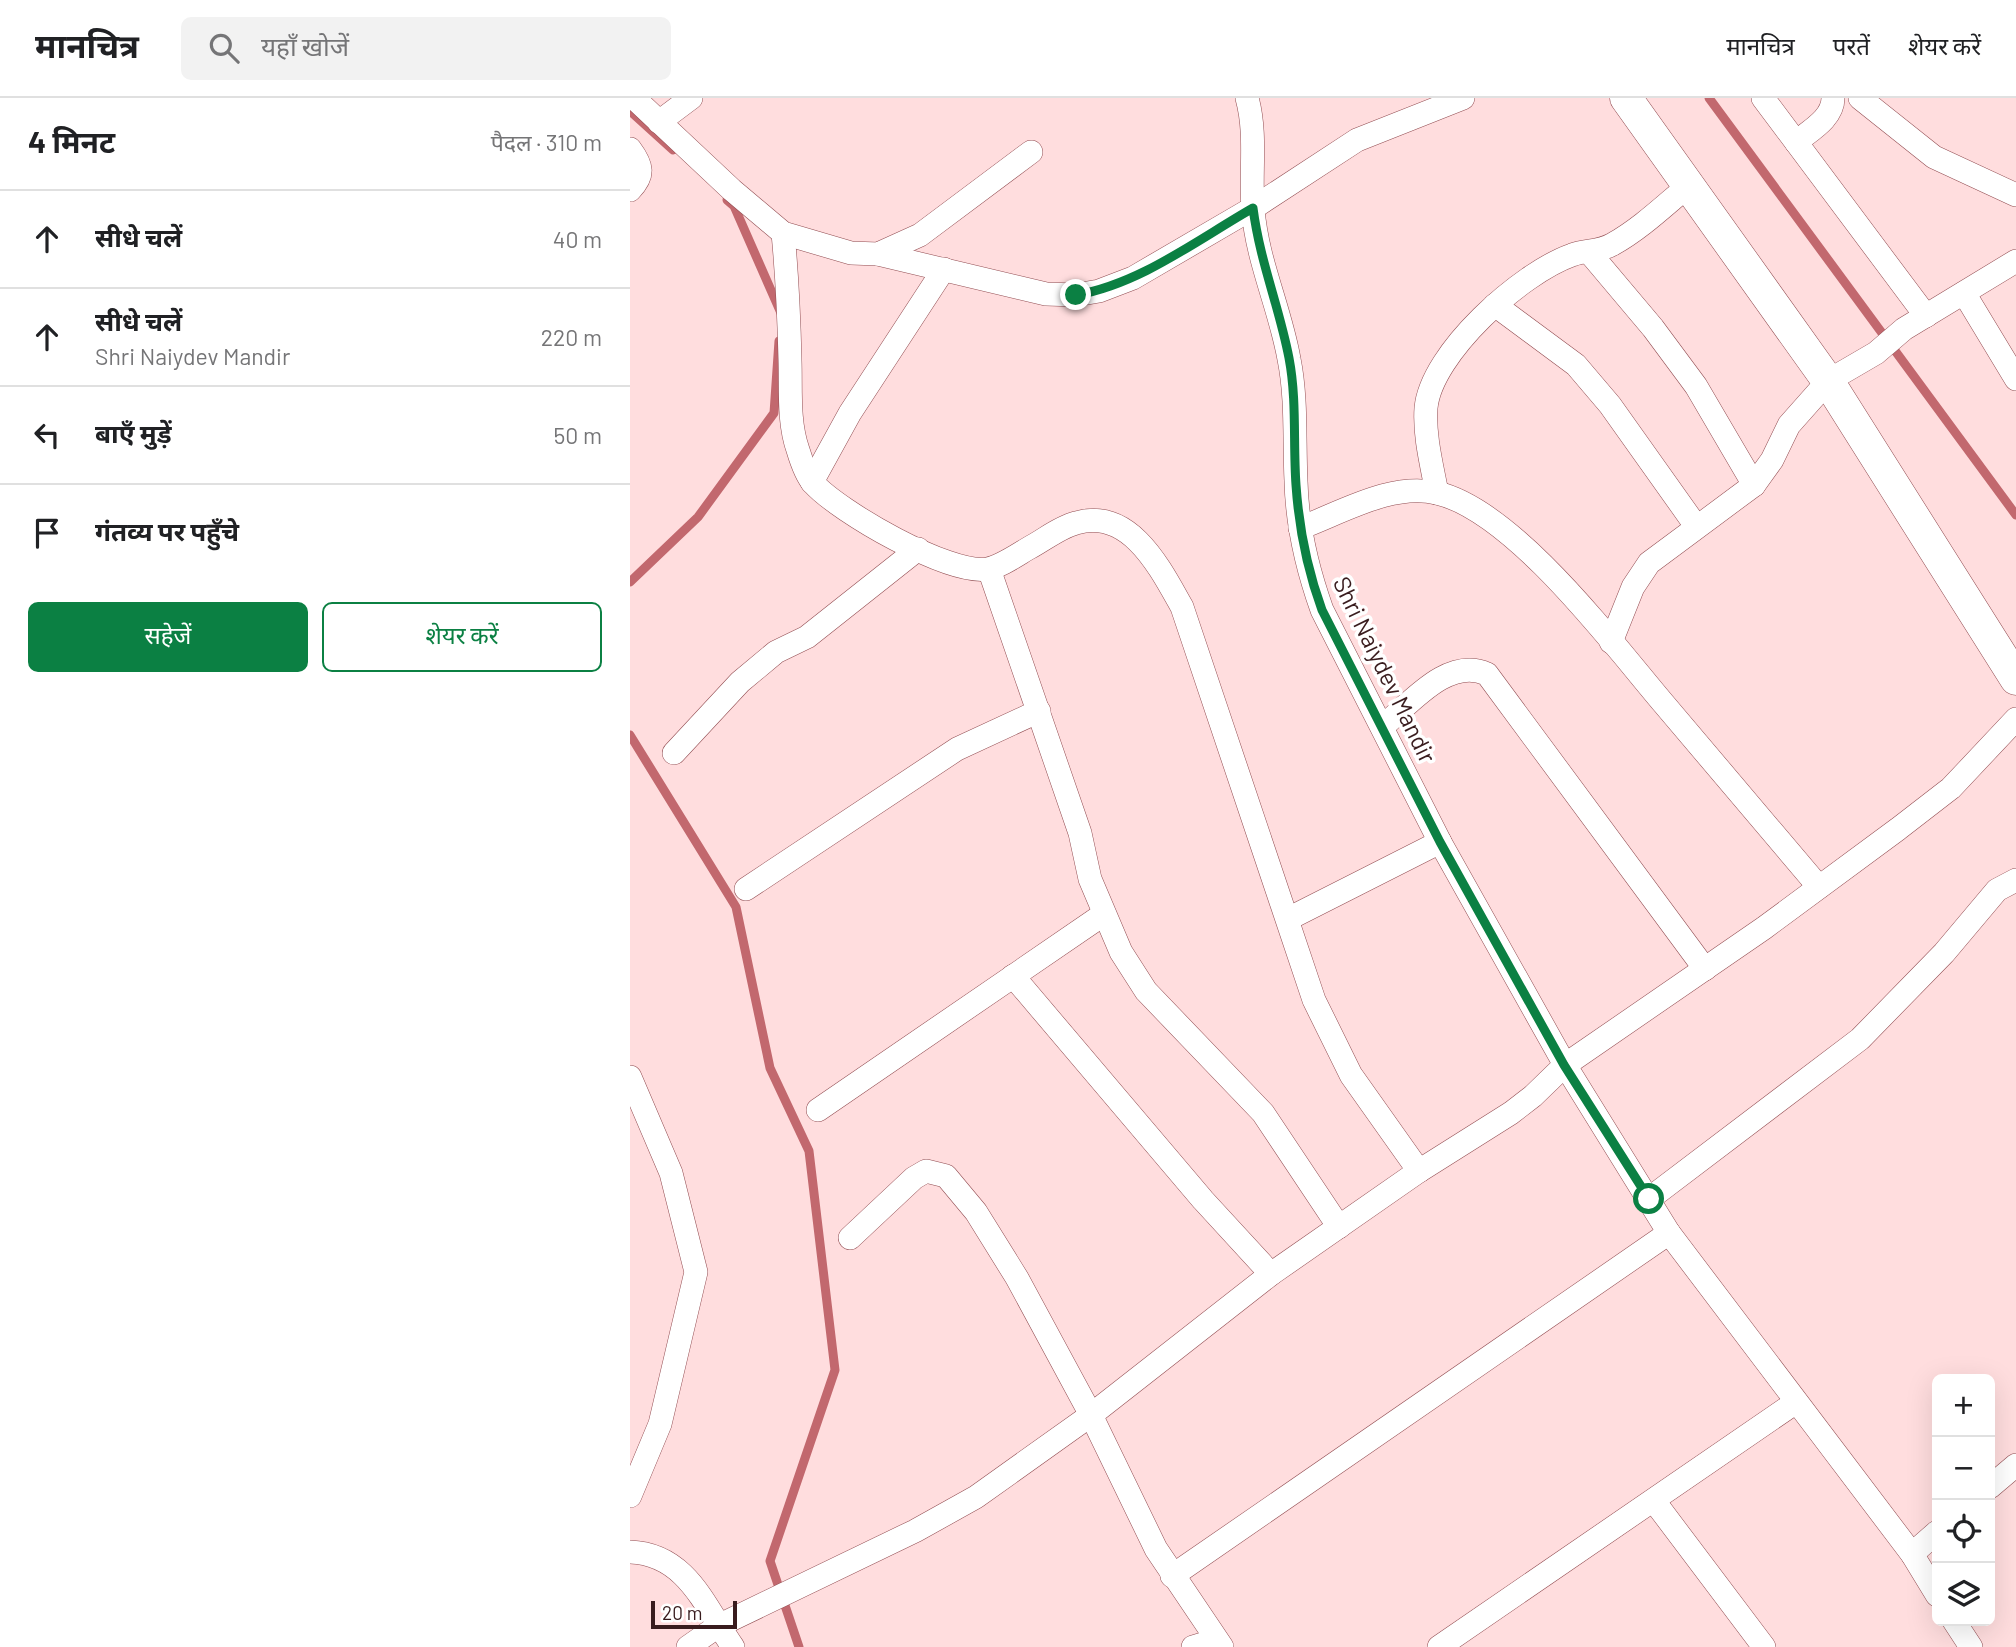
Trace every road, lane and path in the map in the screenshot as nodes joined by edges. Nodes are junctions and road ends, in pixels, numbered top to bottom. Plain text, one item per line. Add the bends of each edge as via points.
1 (634, 98) edge
2 (691, 98) edge
3 (1247, 98) edge
4 (1463, 98) edge
5 (1626, 98) edge
6 (1763, 98) edge
7 (1833, 98) edge
8 (1860, 98) edge
9 (659, 122) junction
10 (1796, 142) junction
11 (630, 149) edge
12 (1031, 152) dead end
13 (1688, 186) junction
14 (630, 190) edge
15 (2016, 195) edge
16 (1253, 208) junction
17 (783, 233) junction
18 (1589, 252) junction
19 (878, 254) junction
20 (2016, 261) edge
21 (944, 269) junction
22 (1964, 293) junction
23 (1495, 304) junction
24 (1926, 316) junction
25 (2016, 379) edge
26 (1828, 381) junction
27 (812, 482) junction
28 (1754, 485) junction
29 (1437, 493) junction
30 (1696, 526) junction
31 (1300, 528) junction
32 (918, 549) junction
33 (989, 569) junction
34 (1611, 642) junction
35 (2016, 679) edge
36 (1039, 712) junction
37 (2016, 719) edge
38 (1382, 727) junction
39 (674, 753) dead end
40 (1440, 842) junction
41 (2016, 880) edge
42 (1819, 887) junction
43 (746, 889) dead end
44 (1104, 914) junction
45 (1288, 919) junction
46 (1705, 968) junction
47 (1013, 976) junction
48 (1564, 1065) junction
49 (630, 1077) edge
50 (818, 1110) dead end
51 (1419, 1171) junction
52 (1649, 1199) junction
53 (1339, 1227) junction
54 (1669, 1233) junction
55 (850, 1238) dead end
56 (1271, 1274) junction
57 (1796, 1402) junction
58 (1091, 1415) junction
59 (2016, 1465) edge
60 (1995, 1483) edge
61 (630, 1496) edge
62 (1654, 1501) junction
63 (1932, 1536) edge
64 (630, 1552) edge
65 (1912, 1554) junction
66 (1172, 1576) junction
67 (1932, 1587) edge
68 (722, 1624) junction
69 (1957, 1626) edge
70 (1219, 1643) edge
71 (688, 1647) edge
72 (733, 1647) edge
73 (1193, 1647) edge
74 (1440, 1647) edge
75 (1763, 1647) edge
76 (1971, 1647) edge

1 - 9 street
2 - 9 street
3 - 16 street, Shri Naiydev Mandir via 1252,115
4 - 16 street via 1357,140
5 - 13 street
6 - 10 street
7 - 10 street via 1833,108
8 - 15 street via 1934,157
9 - 17 street
10 - 24 street
11 - 14 street via 642,170
12 - 19 street via 920,235
13 - 18 street via 1627,236
13 - 26 street
16 - 21 street via 1133,278 1099,291 1046,294
16 - 31 street, Shri Naiydev Mandir via 1259,250 1289,357
17 - 19 street via 851,253
17 - 27 street via 791,414 797,449
18 - 23 street via 1572,254
18 - 28 street via 1696,386
19 - 21 street
20 - 22 street
21 - 27 street via 850,413
22 - 24 street
22 - 25 street
23 - 29 street via 1451,351 1433,379 1426,408
23 - 30 street via 1576,365
24 - 26 street
26 - 28 street via 1789,425
26 - 35 street
27 - 32 street via 847,510
28 - 30 street
29 - 31 street via 1402,490
29 - 34 street via 1476,508 1511,534
30 - 34 street via 1649,563 1633,587
31 - 38 street, Shri Naiydev Mandir via 1308,572 1322,610
32 - 33 street via 967,569
32 - 39 street via 807,637 776,652
33 - 36 street
33 - 45 street via 1073,523 1096,519 1116,524 1139,540 1182,607
34 - 42 street
36 - 43 street via 957,749
36 - 44 street
37 - 42 street via 1951,788
38 - 40 street, Shri Naiydev Mandir
38 - 46 street via 1454,670 1477,669 1487,674
40 - 45 street
40 - 48 street, Shri Naiydev Mandir
41 - 52 street via 1997,890 1944,953 1860,1039
42 - 46 street
44 - 47 street
44 - 53 street via 1146,991 1263,1113
45 - 51 street via 1314,999 1351,1075
46 - 48 street
47 - 50 street
47 - 56 street
48 - 51 street via 1511,1114
48 - 52 street, Shri Naiydev Mandir
49 - 61 street via 671,1173 696,1272 660,1424
51 - 53 street
52 - 54 street, Shri Naiydev Mandir
53 - 56 street
54 - 57 street, Shri Naiydev Mandir
54 - 66 street
55 - 58 street via 914,1178 926,1171 946,1176 976,1212 1017,1278
56 - 58 street
57 - 62 street
57 - 65 street, Shri Naiydev Mandir
58 - 66 street
58 - 68 street via 976,1497
59 - 60 street
62 - 74 street
62 - 75 street
63 - 65 street
64 - 68 street via 665,1562 694,1583
65 - 67 street, Shri Naiydev Mandir
66 - 70 street
68 - 71 street
68 - 72 street
69 - 76 street
70 - 73 street

